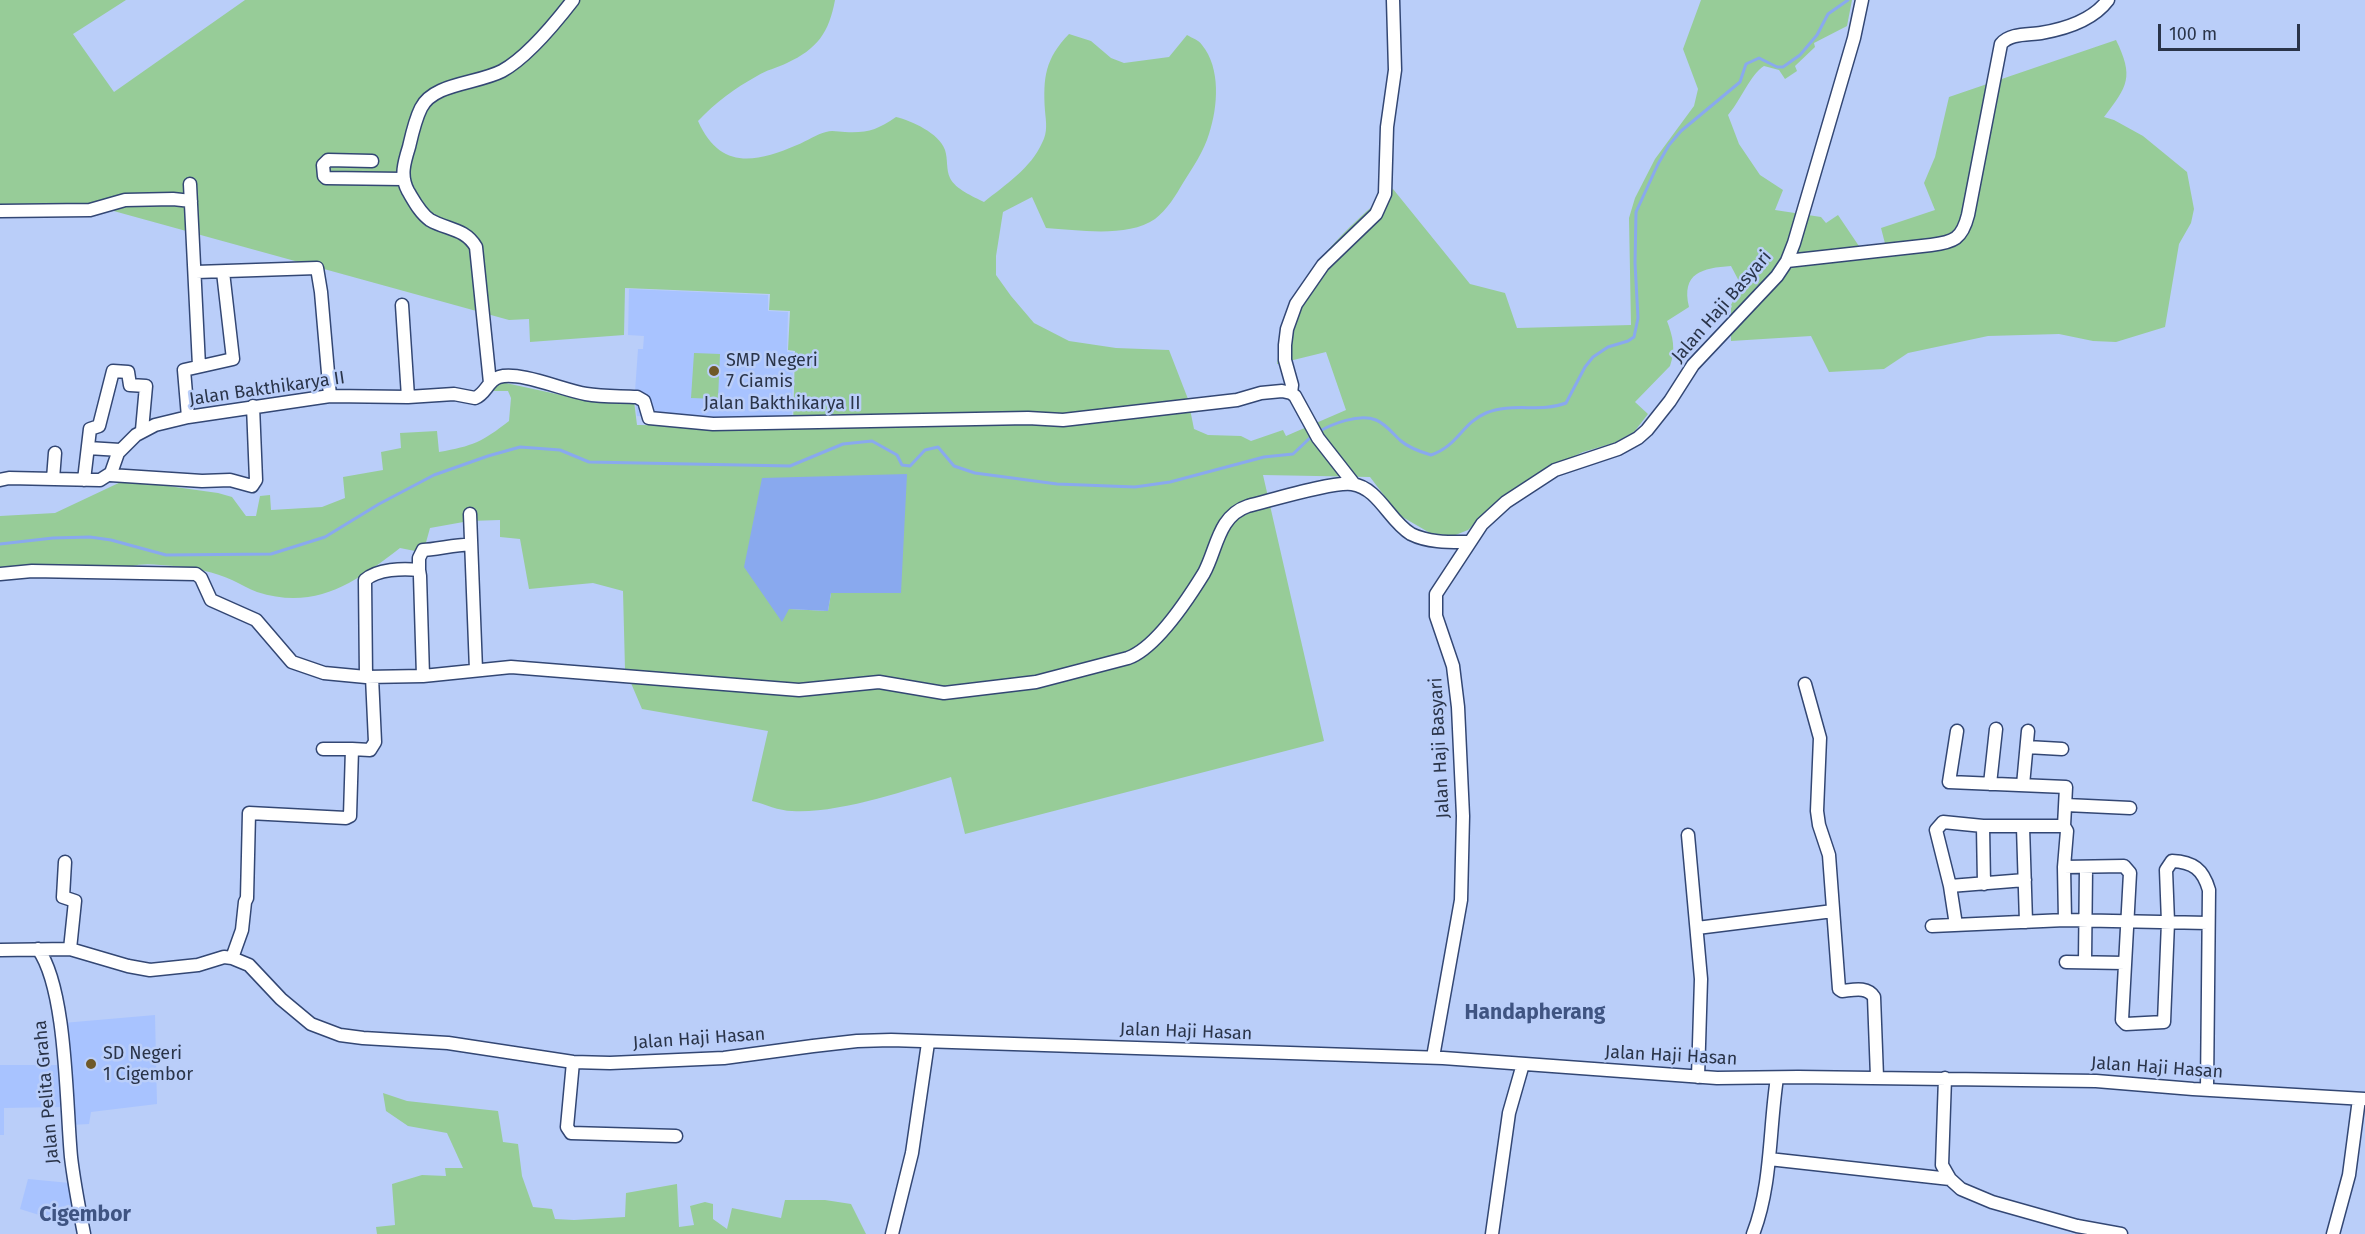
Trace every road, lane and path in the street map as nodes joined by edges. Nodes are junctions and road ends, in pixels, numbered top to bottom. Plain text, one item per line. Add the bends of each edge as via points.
1 (573, 0) edge
2 (1393, 0) edge
3 (1862, 0) edge
4 (2108, 0) edge
5 (372, 161) dead end
6 (403, 179) junction
7 (190, 184) dead end
8 (191, 201) junction
9 (0, 211) edge
10 (1787, 261) junction
11 (196, 272) junction
12 (223, 272) junction
13 (402, 305) dead end
14 (199, 366) junction
15 (490, 383) junction
16 (1291, 393) junction
17 (330, 396) junction
18 (408, 397) junction
19 (253, 406) junction
20 (188, 417) junction
21 (142, 430) junction
22 (88, 448) junction
23 (120, 450) junction
24 (55, 453) dead end
25 (110, 475) junction
26 (53, 479) junction
27 (0, 480) edge
28 (84, 480) junction
29 (1354, 484) junction
30 (470, 514) dead end
31 (1470, 542) junction
32 (471, 545) junction
33 (419, 570) junction
34 (0, 574) edge
35 (477, 670) junction
36 (423, 676) junction
37 (369, 677) junction
38 (1805, 684) dead end
39 (1996, 729) dead end
40 (1957, 731) dead end
41 (2028, 731) dead end
42 (2027, 747) junction
43 (323, 749) dead end
44 (352, 749) junction
45 (2062, 749) dead end
46 (1990, 784) junction
47 (2023, 785) junction
48 (2066, 805) junction
49 (2130, 808) dead end
50 (1983, 826) junction
51 (2064, 826) junction
52 (2023, 827) junction
53 (1688, 835) dead end
54 (65, 862) dead end
55 (2064, 867) junction
56 (2086, 868) junction
57 (2025, 880) junction
58 (1984, 884) junction
59 (1950, 886) junction
60 (1833, 911) junction
61 (2065, 920) junction
62 (2085, 920) junction
63 (2026, 922) junction
64 (2127, 922) junction
65 (2168, 922) junction
66 (2208, 923) junction
67 (1956, 925) junction
68 (1932, 926) dead end
69 (1697, 928) junction
70 (38, 949) junction
71 (70, 949) junction
72 (0, 950) edge
73 (232, 958) junction
74 (2085, 961) junction
75 (2066, 962) dead end
76 (2125, 963) junction
77 (928, 1043) junction
78 (1433, 1057) junction
79 (573, 1062) junction
80 (1523, 1064) junction
81 (1698, 1077) junction
82 (1877, 1077) junction
83 (1777, 1078) junction
84 (1945, 1078) junction
85 (2207, 1089) junction
86 (2362, 1099) edge
87 (675, 1136) dead end
88 (1769, 1159) junction
89 (1950, 1179) junction
90 (84, 1234) edge
91 (892, 1234) edge
92 (1491, 1234) edge
93 (1753, 1234) edge
94 (2121, 1234) edge
95 (2333, 1234) edge

1 - 6 street via 550,28 503,70 438,90 425,100 403,165
2 - 16 street via 1395,70 1387,127 1385,194 1376,214 1323,265 1296,304 1285,345
3 - 10 street, Jalan Haji Basyari
4 - 10 street via 2099,11 2076,23 2008,38 2001,44 1968,215 1956,239
5 - 6 street via 328,160 323,165 324,176
6 - 15 street via 428,218 460,231 476,247
7 - 8 street
8 - 9 street via 125,200 90,210
8 - 11 street
10 - 31 street, Jalan Haji Basyari via 1753,303 1692,365 1647,430 1629,444 1555,470 1534,482 1490,515
11 - 12 street
11 - 14 street
12 - 14 street via 233,359
12 - 17 street via 317,268
13 - 18 street
14 - 20 street via 183,372
15 - 16 street, Jalan Bakthikarya II via 496,377 507,376 585,394 637,397 644,401 649,418 713,424 1063,420 1237,400 1261,393
15 - 18 street, Jalan Bakthikarya II via 475,398 454,394
16 - 29 street
17 - 18 street, Jalan Bakthikarya II
17 - 19 street, Jalan Bakthikarya II
19 - 20 street, Jalan Bakthikarya II
19 - 25 street via 254,485 230,480
20 - 21 street, Jalan Bakthikarya II
21 - 22 street via 146,386 130,385 128,372 113,371 99,427 90,428
21 - 23 street, Jalan Bakthikarya II
22 - 23 street
22 - 28 street
23 - 25 street, Jalan Bakthikarya II
24 - 26 street
25 - 28 street via 100,480
26 - 27 street
26 - 28 street
29 - 31 street via 1377,499 1410,533 1427,539
29 - 35 street via 1242,508 1226,521 1204,573 1145,649 1128,658 1036,682 944,693 879,682 799,690 511,667
30 - 32 street
31 - 78 street, Jalan Haji Basyari via 1434,600 1454,666 1464,816 1461,900
32 - 33 street via 423,550
32 - 35 street
33 - 36 street
33 - 37 street via 374,574 365,580
34 - 37 street via 196,574 211,600 256,620 292,662 324,673
35 - 36 street
36 - 37 street
37 - 44 street via 375,742 370,750
38 - 60 street via 1820,738 1816,812 1829,855
39 - 46 street
40 - 46 street via 1949,782
41 - 42 street
42 - 45 street
42 - 47 street
43 - 44 street
44 - 73 street via 348,818 249,813 247,898
46 - 47 street
47 - 48 street via 2066,787
48 - 49 street
48 - 51 street
50 - 52 street
50 - 58 street
50 - 59 street via 1943,822 1936,830
51 - 52 street
51 - 55 street
52 - 57 street
53 - 69 street
54 - 71 street via 63,897 75,901
55 - 56 street
55 - 61 street
56 - 62 street
56 - 64 street via 2128,868
57 - 58 street
57 - 63 street
58 - 59 street
59 - 67 street
60 - 69 street
60 - 82 street via 1839,989 1863,990 1874,997
61 - 62 street
61 - 63 street
62 - 64 street
62 - 74 street
63 - 67 street
64 - 65 street
64 - 76 street
65 - 66 street
65 - 66 street via 2166,870 2172,861 2184,861 2205,876 2209,890
65 - 76 street via 2164,1022 2126,1024 2122,1020
66 - 85 street
67 - 68 street
69 - 81 street via 1701,979
70 - 71 street
70 - 72 street
70 - 90 street, Jalan Pelita Graha via 50,973 59,1018 71,1158
71 - 73 street via 150,970
73 - 79 street, Jalan Haji Hasan via 249,965 281,999 311,1024 328,1031 363,1038 448,1043
74 - 75 street
74 - 76 street
77 - 78 street, Jalan Haji Hasan
77 - 79 street, Jalan Haji Hasan via 857,1041 724,1058
77 - 91 street via 912,1153
78 - 80 street, Jalan Haji Hasan
79 - 87 street via 567,1127 571,1133
80 - 81 street, Jalan Haji Hasan
80 - 92 street via 1509,1113
81 - 83 street, Jalan Haji Hasan
82 - 83 street, Jalan Haji Hasan
82 - 84 street, Jalan Haji Hasan
83 - 88 street
84 - 85 street, Jalan Haji Hasan via 2097,1081
84 - 89 street via 1942,1165
85 - 86 street, Jalan Haji Hasan
86 - 95 street via 2349,1175
88 - 89 street
88 - 93 street
89 - 94 street via 1961,1189 1992,1202

